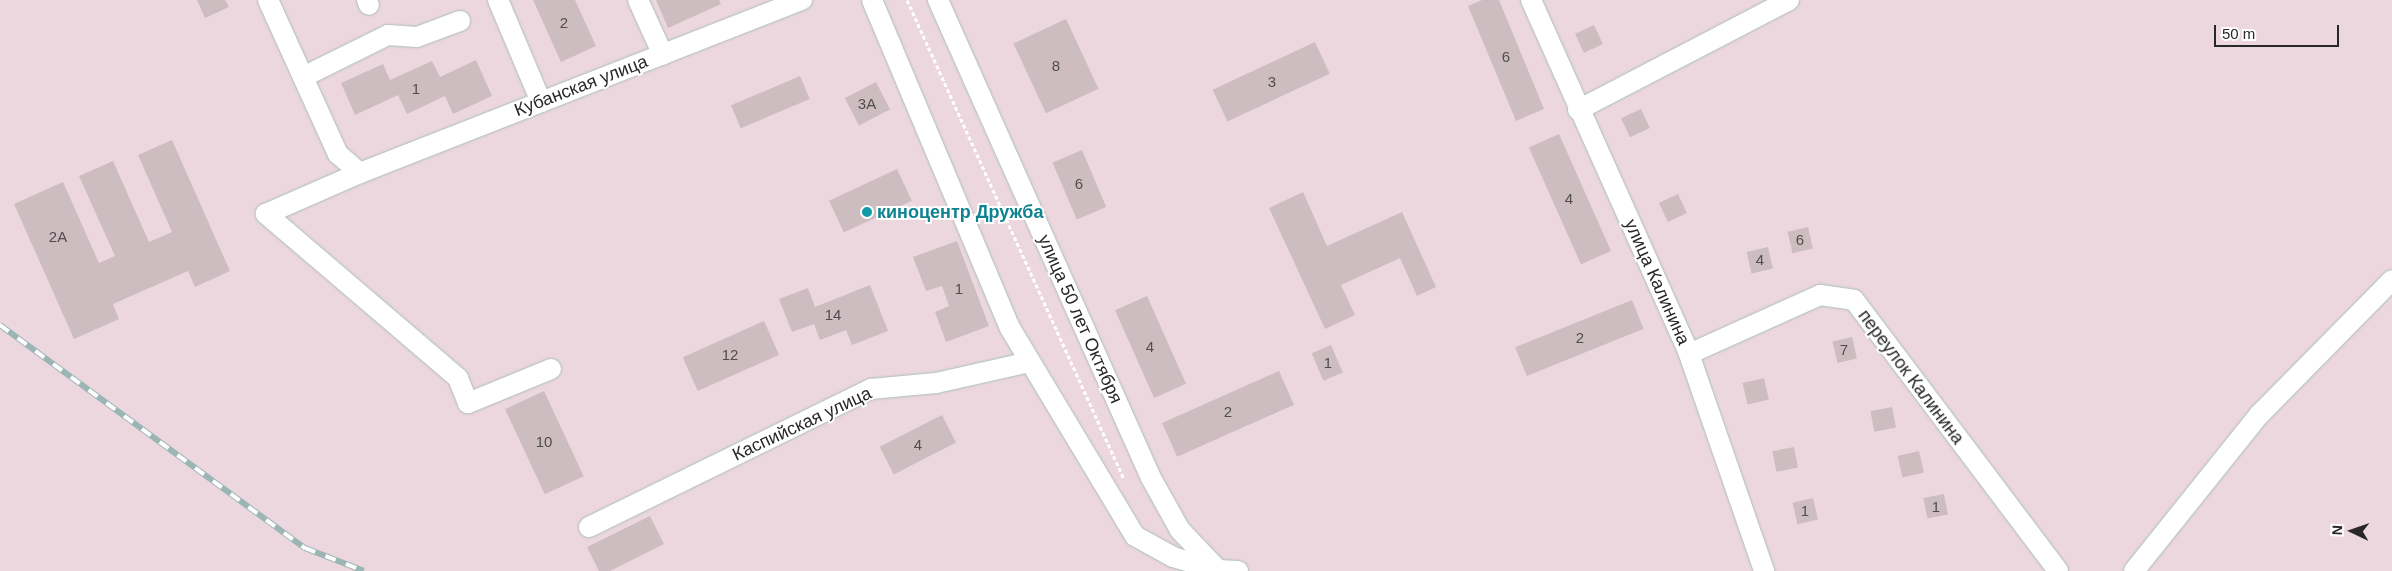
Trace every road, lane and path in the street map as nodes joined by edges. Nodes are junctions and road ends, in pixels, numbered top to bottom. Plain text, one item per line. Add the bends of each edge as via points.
1 (268, 0) edge
2 (498, 0) edge
3 (638, 0) edge
4 (802, 0) edge
5 (872, 0) edge
6 (907, 0) edge
7 (938, 0) edge
8 (1531, 0) edge
9 (1789, 0) edge
10 (460, 21) dead end
11 (662, 55) junction
12 (303, 77) junction
13 (542, 102) junction
14 (1578, 110) junction
15 (360, 173) junction
16 (2392, 280) edge
17 (1689, 354) junction
18 (1029, 362) junction
19 (552, 369) dead end
20 (1126, 485) dead end
21 (588, 527) dead end
22 (1228, 571) edge
23 (1764, 571) edge
24 (2058, 571) edge
25 (2134, 571) edge

1 - 12 street
2 - 13 street
3 - 11 street
4 - 11 street, Кубанская улица
5 - 18 street via 1010,328
6 - 20 path
7 - 22 street, улица 50 лет Октября via 1151,478 1180,530
8 - 14 street, улица Калинина
9 - 14 street
10 - 12 street via 417,37 388,35
11 - 13 street, Кубанская улица
12 - 15 street via 338,154
13 - 15 street, Кубанская улица
14 - 17 street, улица Калинина
15 - 19 street, Кубанская улица via 266,214 458,378 468,403
16 - 25 street via 2260,414
17 - 23 street, улица Калинина
17 - 24 street, переулок Калинина via 1820,295 1854,300
18 - 21 street, Каспийская улица via 936,383 871,389
18 - 22 street via 1135,536 1173,557

